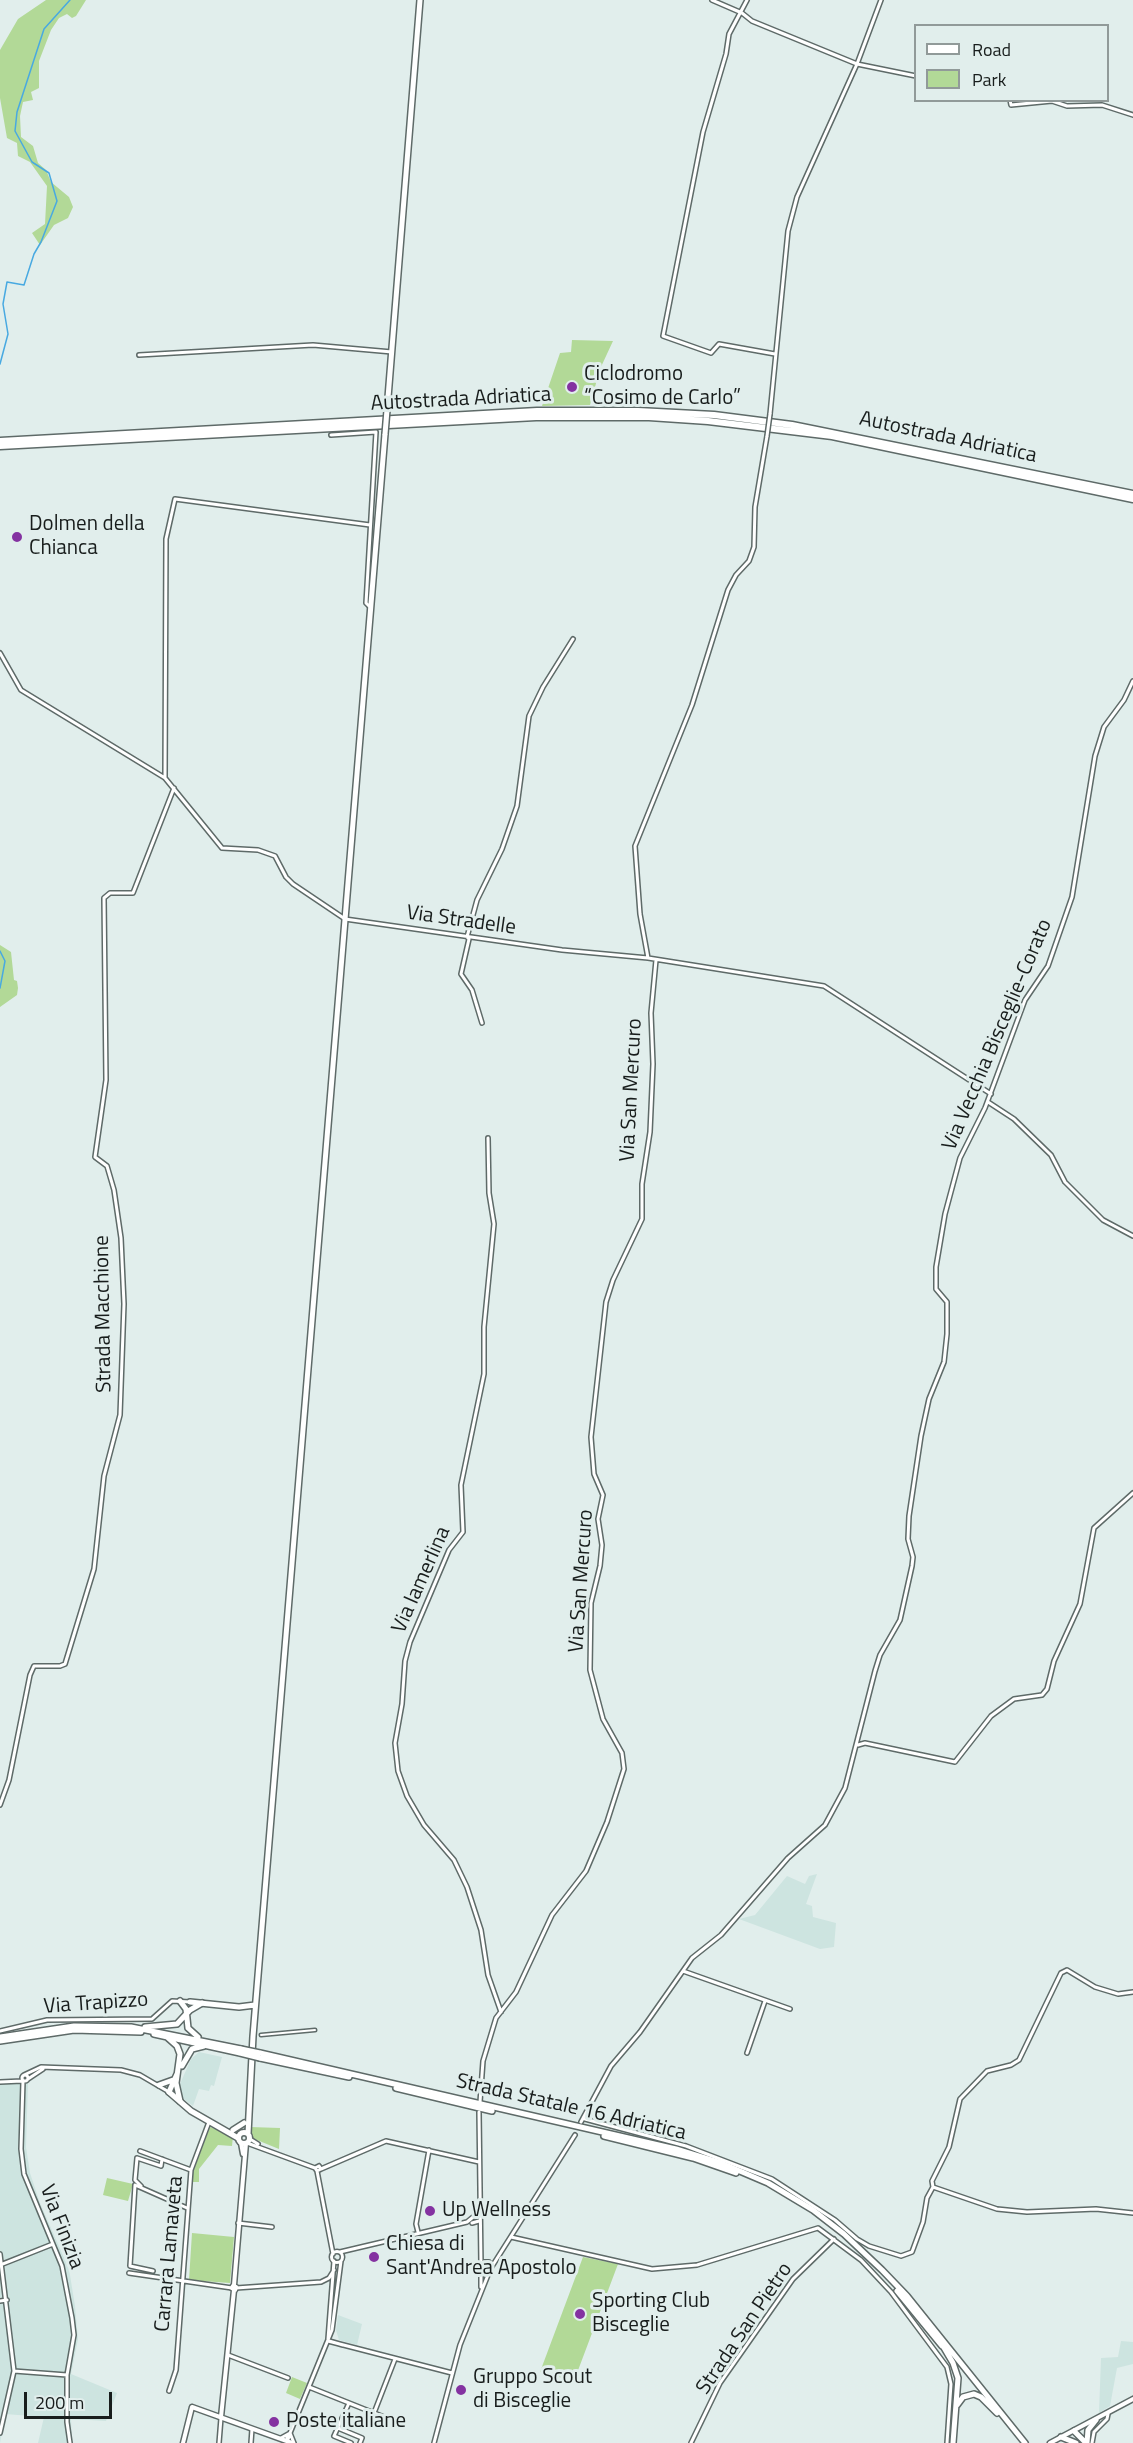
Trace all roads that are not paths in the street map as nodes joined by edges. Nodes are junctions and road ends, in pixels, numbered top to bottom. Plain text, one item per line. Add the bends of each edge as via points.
1 (420, 0) edge
2 (712, 0) edge
3 (747, 0) edge
4 (881, 0) edge
5 (741, 13) junction
6 (857, 64) junction
7 (914, 76) edge
8 (1010, 102) edge
9 (1042, 102) edge
10 (1055, 102) edge
11 (1133, 115) edge
12 (392, 352) junction
13 (774, 354) junction
14 (139, 355) dead end
15 (331, 435) dead end
16 (0, 441) edge
17 (0, 446) edge
18 (1133, 494) edge
19 (1133, 499) edge
20 (370, 525) junction
21 (371, 608) junction
22 (573, 639) dead end
23 (0, 653) edge
24 (1133, 681) edge
25 (165, 778) junction
26 (174, 788) junction
27 (345, 919) junction
28 (467, 937) junction
29 (648, 958) junction
30 (656, 960) junction
31 (482, 1023) dead end
32 (991, 1094) junction
33 (988, 1102) junction
34 (488, 1138) dead end
35 (1133, 1236) edge
36 (1133, 1493) edge
37 (857, 1745) junction
38 (0, 1805) edge
39 (683, 1971) junction
40 (1133, 1992) edge
41 (180, 2001) junction
42 (765, 2001) junction
43 (190, 2002) junction
44 (202, 2003) junction
45 (255, 2005) junction
46 (239, 2007) junction
47 (790, 2009) dead end
48 (187, 2011) junction
49 (501, 2012) junction
50 (255, 2014) junction
51 (131, 2027) junction
52 (315, 2030) dead end
53 (0, 2031) edge
54 (161, 2035) junction
55 (261, 2036) dead end
56 (0, 2039) edge
57 (218, 2046) junction
58 (747, 2053) dead end
59 (179, 2072) junction
60 (24, 2079) junction
61 (175, 2081) junction
62 (0, 2082) edge
63 (159, 2085) junction
64 (169, 2092) junction
65 (180, 2101) junction
66 (480, 2102) dead end
67 (479, 2112) dead end
68 (247, 2116) junction
69 (209, 2122) junction
70 (244, 2124) junction
71 (226, 2129) junction
72 (233, 2130) junction
73 (575, 2135) dead end
74 (244, 2139) junction
75 (254, 2145) junction
76 (259, 2145) junction
77 (429, 2150) junction
78 (140, 2151) dead end
79 (243, 2158) junction
80 (162, 2159) junction
81 (709, 2161) junction
82 (479, 2162) junction
83 (318, 2168) junction
84 (191, 2170) junction
85 (141, 2186) dead end
86 (933, 2187) junction
87 (188, 2209) junction
88 (479, 2212) junction
89 (1133, 2213) edge
90 (472, 2221) junction
91 (479, 2221) junction
92 (238, 2223) junction
93 (272, 2227) dead end
94 (479, 2229) junction
95 (418, 2232) junction
96 (511, 2237) junction
97 (834, 2239) junction
98 (330, 2243) junction
99 (53, 2244) junction
100 (355, 2248) junction
101 (338, 2252) junction
102 (481, 2252) junction
103 (0, 2254) edge
104 (333, 2254) junction
105 (498, 2256) junction
106 (342, 2258) junction
107 (334, 2261) junction
108 (488, 2262) junction
109 (1, 2264) edge
110 (481, 2265) junction
111 (491, 2268) junction
112 (334, 2270) junction
113 (153, 2271) dead end
114 (129, 2273) dead end
115 (481, 2274) junction
116 (488, 2275) junction
117 (321, 2282) junction
118 (184, 2283) junction
119 (234, 2288) junction
120 (333, 2288) junction
121 (6, 2289) junction
122 (0, 2290) edge
123 (481, 2290) junction
124 (7, 2300) junction
125 (0, 2301) edge
126 (332, 2330) junction
127 (328, 2341) junction
128 (335, 2343) junction
129 (943, 2346) junction
130 (325, 2349) junction
131 (228, 2355) junction
132 (396, 2358) junction
133 (14, 2371) junction
134 (452, 2373) junction
135 (67, 2375) junction
136 (288, 2378) dead end
137 (309, 2387) junction
138 (169, 2391) dead end
139 (1133, 2399) edge
140 (349, 2403) junction
141 (957, 2407) junction
142 (374, 2413) junction
143 (997, 2413) junction
144 (1108, 2414) junction
145 (221, 2416) junction
146 (384, 2417) dead end
147 (1096, 2420) junction
148 (338, 2428) junction
149 (252, 2429) junction
150 (1074, 2431) junction
151 (0, 2433) edge
152 (290, 2433) junction
153 (1061, 2437) junction
154 (279, 2438) junction
155 (286, 2441) junction
156 (70, 2443) edge
157 (183, 2443) edge
158 (219, 2443) edge
159 (250, 2443) edge
160 (293, 2443) edge
161 (351, 2443) edge
162 (360, 2443) edge
163 (434, 2443) edge
164 (691, 2443) edge
165 (947, 2443) edge
166 (953, 2443) edge
167 (1023, 2443) edge
168 (1050, 2443) edge
169 (1077, 2443) edge
170 (1086, 2443) edge
171 (1092, 2443) edge

1 - 12 main road
2 - 5 street
3 - 5 street
4 - 6 street
5 - 6 street
5 - 13 street via 729,34 703,132 663,336 711,353 719,344
6 - 7 street
6 - 13 street via 797,197 788,231
8 - 9 street
10 - 11 street via 1067,106 1102,105
12 - 14 street via 313,345
12 - 21 main road, bridge
13 - 29 street, bridge via 770,414 755,507 754,547 728,590 692,705 635,846
15 - 20 street via 376,432
16 - 18 highway, Autostrada Adriatica via 537,411 648,411 760,420 837,432
17 - 19 highway, Autostrada Adriatica via 536,417 649,417 832,436
20 - 21 street via 366,603
20 - 25 street via 175,499 166,539
21 - 27 main road
22 - 28 street via 529,716 519,799 502,849 477,900
23 - 25 street, Via Stradelle via 21,690
24 - 32 street, Via Vecchia Bisceglie-Corato via 1104,726 1095,756 1072,897 1048,966 1025,1000
25 - 26 street, Via Stradelle
26 - 27 street, Via Stradelle via 222,848 258,850 275,856 293,884
26 - 38 street, Strada Macchione via 134,893 110,893 104,898 106,1080 95,1157 107,1166 114,1190 124,1304 120,1415 104,1476 94,1569 66,1664 34,1666 30,1675 9,1780
27 - 28 street, Via Stradelle
27 - 45 main road
28 - 29 street, Via Stradelle
28 - 31 street via 461,974 472,990
29 - 30 street, Via Stradelle
30 - 32 street, Via Stradelle via 824,986
30 - 49 street, Via San Mercuro via 651,1013 650,1132 642,1184 642,1219 606,1302 591,1437 594,1474 603,1495 598,1519 600,1566 591,1603 590,1670 603,1719 622,1753 624,1769 586,1871 552,1915 516,1992
32 - 33 street, Via Vecchia Bisceglie-Corato
33 - 35 street via 1014,1119 1050,1155 1065,1182 1103,1220
33 - 37 street, Via Vecchia Bisceglie-Corato via 960,1158 945,1214 936,1289 947,1302 947,1335 944,1362 929,1399 921,1436 909,1516 912,1566 900,1620 875,1671
34 - 49 street, Via lamerlina via 494,1224 484,1328 484,1374 460,1485 463,1532 449,1550 410,1642 395,1743 398,1771 407,1796 424,1825 454,1860 467,1887
36 - 37 street via 1094,1528 1080,1604 1042,1695 1014,1699 991,1716 955,1762 865,1743
37 - 39 street, Via Vecchia Bisceglie-Corato via 832,1816
39 - 42 street
39 - 86 street, Via Vecchia Bisceglie-Corato via 611,2066 582,2121 686,2146 772,2179 863,2242 901,2256 912,2252
40 - 86 street via 1118,1994 1095,1987 1067,1970 1061,1973 1019,2060 987,2071 960,2098 949,2147 932,2181
41 - 43 street
41 - 48 main road
41 - 53 street, Via Trapizzo via 172,2001 152,2019 47,2020
42 - 47 street
42 - 58 street
43 - 44 main road
43 - 48 main road
44 - 46 main road
44 - 48 main road
45 - 46 main road
45 - 50 main road
46 - 50 main road
48 - 51 main road via 172,2025
48 - 57 main road via 190,2032
49 - 66 street, Via San Mercuro via 485,2052
50 - 68 main road
51 - 56 main road, Strada Statale 16 Adriatica via 74,2026
51 - 57 main road, Strada Statale 16 Adriatica
52 - 55 street
54 - 56 main road, Strada Statale 16 Adriatica via 74,2030
54 - 57 main road, Strada Statale 16 Adriatica
54 - 59 main road via 177,2046
57 - 59 main road via 192,2049
57 - 81 main road, Strada Statale 16 Adriatica, bridge
59 - 61 main road
60 - 62 street
60 - 63 street via 48,2067 121,2070
60 - 99 street, Via Finizia via 24,2174
61 - 63 main road
61 - 64 main road
61 - 65 main road
63 - 64 street
64 - 65 main road
65 - 69 main road
67 - 82 street
68 - 70 main road
68 - 74 main road
69 - 71 main road
69 - 84 street, Carrara Lamaveta
70 - 72 main road
70 - 74 main road
71 - 72 main road
71 - 74 main road
72 - 74 main road
73 - 96 street
74 - 75 street
74 - 75 street
74 - 76 street
74 - 79 street
74 - 79 street
75 - 76 street
76 - 83 street
77 - 82 street
77 - 83 street via 386,2141
77 - 95 street
78 - 80 street
79 - 92 street
80 - 84 street
80 - 85 street via 160,2166 136,2158 135,2180
81 - 129 main road, Strada Statale 16 Adriatica via 766,2186 836,2231 868,2259
81 - 167 main road, Strada Statale 16 Adriatica via 790,2196 864,2252 907,2296
82 - 88 street
83 - 98 street
84 - 87 street, Carrara Lamaveta
86 - 89 street via 998,2209
87 - 113 street via 135,2185 130,2266
87 - 118 street, Carrara Lamaveta
88 - 90 street
88 - 91 street
90 - 91 street
90 - 94 street
90 - 95 street
91 - 94 street
92 - 93 street
92 - 119 street
94 - 102 street
95 - 100 street
96 - 97 street via 652,2269 697,2265 818,2228
96 - 105 street
97 - 164 street, Strada San Pietro via 793,2279 720,2384
97 - 165 street via 861,2260 891,2292 950,2373
98 - 101 street
98 - 104 street
99 - 109 street
99 - 135 street, Via Finizia via 65,2278 74,2335
100 - 101 street
100 - 106 street
101 - 104 street
101 - 106 street
102 - 108 street
102 - 110 street
103 - 109 street
104 - 107 street
105 - 108 street
105 - 111 street
106 - 107 street
106 - 126 street
107 - 112 street
108 - 110 street
108 - 111 street
109 - 121 street
110 - 115 street
111 - 116 street
112 - 117 street
112 - 120 street
114 - 118 street
115 - 116 street
115 - 123 street
116 - 123 street
117 - 119 street
117 - 120 street
118 - 119 street
118 - 138 street, Carrara Lamaveta via 176,2370
119 - 131 street
120 - 127 street
121 - 122 street
121 - 124 street
123 - 134 street
124 - 125 street
124 - 133 street
126 - 127 street
126 - 128 street
127 - 128 street
127 - 130 street
128 - 130 street
128 - 132 street
129 - 141 main road via 956,2371
129 - 143 main road, Strada Statale 16 Adriatica
130 - 137 street
131 - 136 street
131 - 145 street
132 - 134 street
132 - 142 street
133 - 135 street
133 - 151 street
134 - 163 street
135 - 156 street, Via Finizia
137 - 140 street
137 - 152 street
139 - 144 street
140 - 142 street
140 - 148 street
141 - 143 main road via 963,2397 974,2394
141 - 166 main road
142 - 146 street
143 - 167 main road, Strada Statale 16 Adriatica
144 - 147 street
144 - 171 street via 1094,2432
145 - 149 street
145 - 157 street via 192,2407
145 - 158 street
147 - 150 street
147 - 170 main road via 1088,2430
148 - 161 street via 334,2436
148 - 162 street via 362,2438
149 - 154 street
149 - 159 street
150 - 153 street
150 - 169 main road
150 - 170 main road
152 - 154 street
152 - 155 street
152 - 160 street
153 - 168 street
153 - 169 main road
154 - 155 street
155 - 160 street

